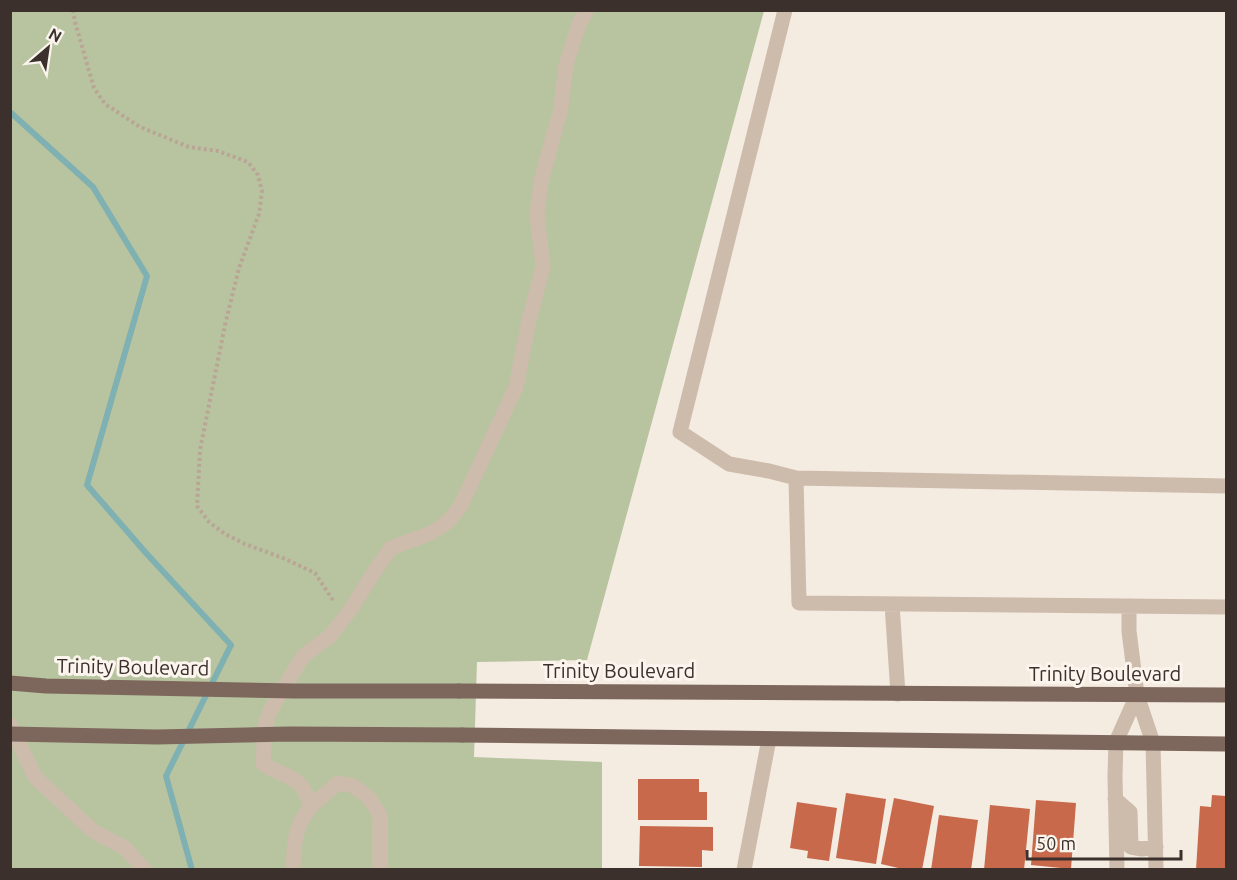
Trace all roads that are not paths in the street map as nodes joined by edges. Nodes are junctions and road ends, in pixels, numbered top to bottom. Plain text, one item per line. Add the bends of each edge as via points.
1 (587, 10) edge
2 (785, 10) edge
3 (796, 478) junction
4 (1226, 486) edge
5 (892, 604) junction
6 (1129, 606) junction
7 (1227, 607) edge
8 (10, 683) edge
9 (898, 694) junction
10 (1137, 695) junction
11 (1227, 695) edge
12 (10, 725) edge
13 (10, 734) edge
14 (769, 739) junction
15 (1116, 742) junction
16 (1153, 743) junction
17 (1227, 744) edge
18 (1115, 799) junction
19 (311, 805) junction
20 (1155, 848) junction
21 (146, 870) edge
22 (293, 870) edge
23 (380, 870) edge
24 (744, 870) edge
25 (1117, 870) edge
26 (1156, 870) edge

1 - 19 street via 566,65 561,108 541,181 537,214 543,267 516,387 461,505 449,521 431,533 391,548 330,636 303,656 270,711 263,764 302,787
2 - 3 street via 680,432 729,464
3 - 4 street
3 - 5 street via 800,603
5 - 6 street
5 - 9 street
6 - 7 street
6 - 10 street
8 - 9 main road, Trinity Boulevard, bridge via 306,691
9 - 10 main road, Trinity Boulevard
10 - 11 main road, Trinity Boulevard
10 - 15 street
10 - 16 street
12 - 21 street via 35,777 93,831 125,848
13 - 14 main road, bridge
14 - 15 main road
14 - 24 street
15 - 16 main road
15 - 18 street
16 - 17 main road
16 - 20 street
18 - 20 street via 1130,812 1131,847
18 - 25 street
19 - 22 street via 298,825
19 - 23 street via 338,783 354,786 369,798 380,815
20 - 26 street

